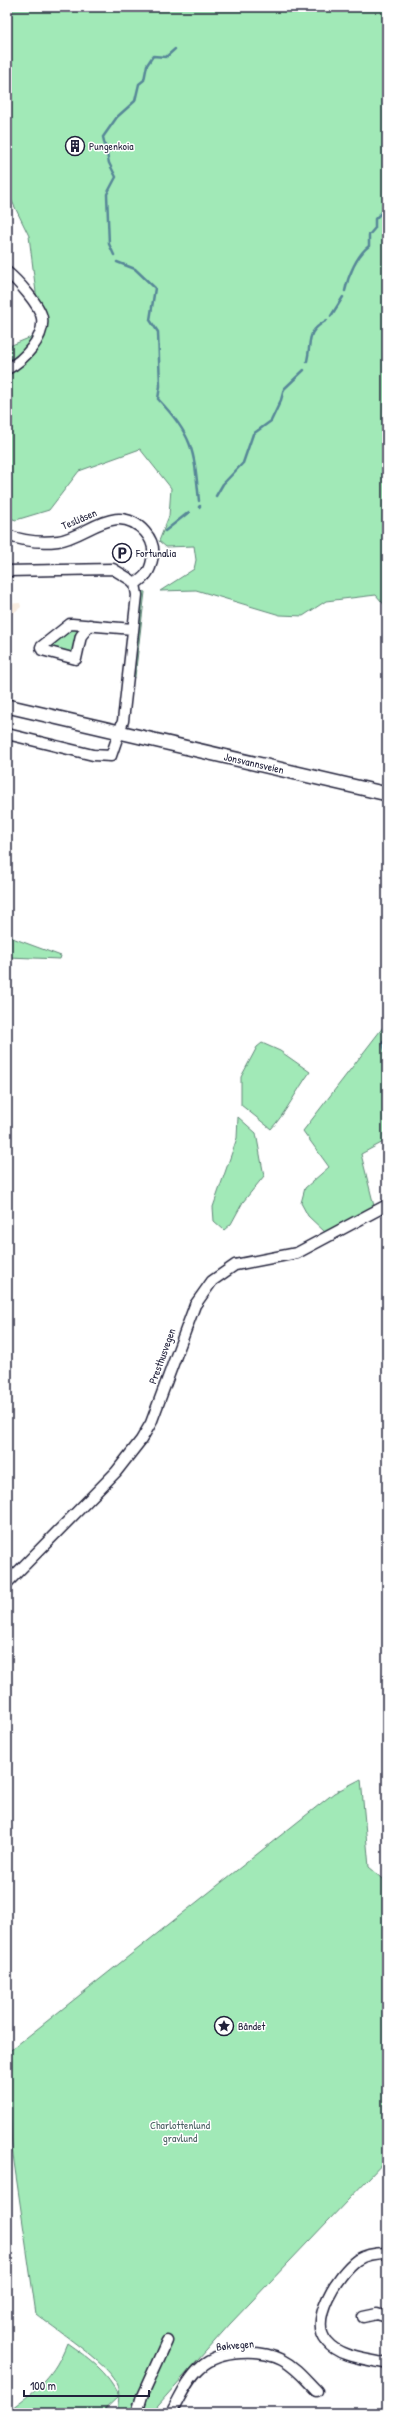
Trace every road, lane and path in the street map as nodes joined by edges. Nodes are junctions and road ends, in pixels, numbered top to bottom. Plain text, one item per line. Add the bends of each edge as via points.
1 (7, 272) edge
2 (7, 369) edge
3 (7, 535) edge
4 (7, 571) edge
5 (135, 584) junction
6 (90, 625) junction
7 (133, 629) junction
8 (7, 706) edge
9 (120, 732) junction
10 (7, 734) edge
11 (387, 794) edge
12 (387, 1205) edge
13 (7, 1583) edge
14 (387, 2253) edge
15 (363, 2317) dead end
16 (387, 2317) edge
17 (167, 2341) dead end
18 (387, 2364) edge
19 (317, 2391) dead end
20 (137, 2413) edge
21 (171, 2413) edge

1 - 2 street via 29,297 42,316 42,323 26,356
3 - 5 street, Tesliåsen via 32,541 58,540 104,521 127,521 143,530 149,537 153,551 151,567
4 - 5 street via 107,568 124,574
5 - 7 street via 137,594
6 - 6 street via 67,625 40,647 42,650 76,659 81,636
6 - 7 street
7 - 9 street via 124,721
8 - 9 main road, Jonsvannsveien
9 - 10 street via 111,756 93,755
9 - 11 main road, Jonsvannsveien
12 - 13 street, Presthusvegen via 297,1253 235,1265 212,1282 194,1306 151,1423 141,1440 116,1472
14 - 18 street via 370,2254 349,2267 325,2303 320,2325 327,2342 336,2350
15 - 16 street via 377,2314
17 - 20 street
19 - 21 street, Bøkvegen via 298,2371 282,2360 255,2354 224,2356 213,2358 199,2368

